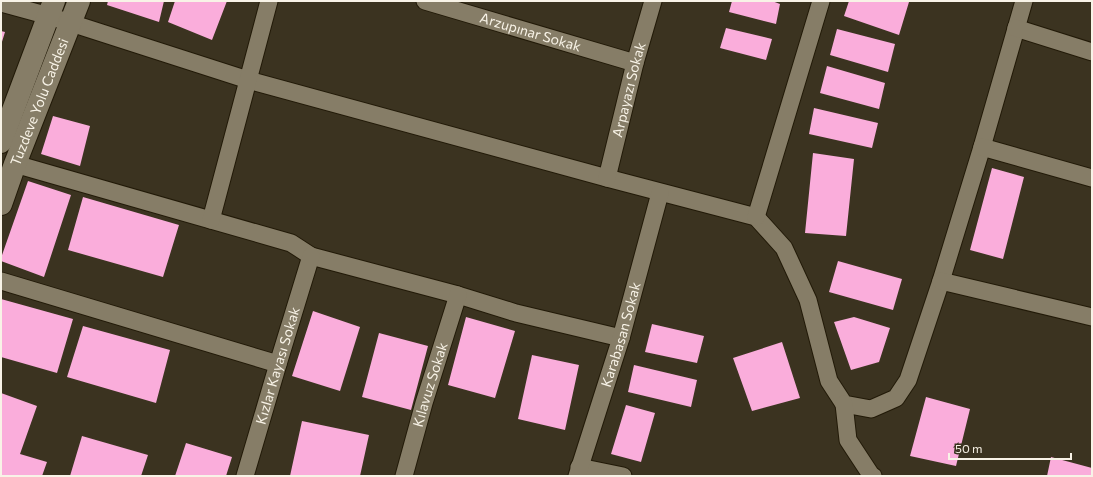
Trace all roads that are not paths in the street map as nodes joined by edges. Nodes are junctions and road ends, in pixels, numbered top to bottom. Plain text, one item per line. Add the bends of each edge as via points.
1 (79, 1) edge
2 (270, 1) edge
3 (425, 1) edge
4 (653, 1) edge
5 (821, 1) edge
6 (1024, 1) edge
7 (1, 3) edge
8 (52, 9) edge
9 (71, 23) junction
10 (1016, 28) junction
11 (1092, 52) edge
12 (636, 63) junction
13 (248, 80) junction
14 (1, 142) edge
15 (982, 147) junction
16 (15, 164) junction
17 (607, 178) junction
18 (1092, 178) edge
19 (660, 192) junction
20 (1, 204) edge
21 (756, 217) junction
22 (210, 220) junction
23 (311, 256) junction
24 (941, 281) junction
25 (1, 282) edge
26 (458, 295) junction
27 (1092, 317) edge
28 (621, 338) junction
29 (278, 364) junction
30 (844, 404) junction
31 (578, 472) edge
32 (245, 476) edge
33 (404, 476) edge
34 (623, 476) edge
35 (871, 476) edge

1 - 9 main road, Tuzdeve Yolu Caddesi
2 - 13 street
3 - 12 street, Arzupınar Sokak
4 - 12 street, Arpayazı Sokak
5 - 21 street
6 - 10 street
7 - 8 street
8 - 9 street
8 - 14 main road, Tuzdeve Yolu Caddesi
9 - 13 street
9 - 16 main road, Tuzdeve Yolu Caddesi
10 - 11 street
10 - 15 street
12 - 17 street, Arpayazı Sokak
13 - 17 street
13 - 22 street
15 - 18 street
15 - 24 street
16 - 20 main road, Tuzdeve Yolu Caddesi
16 - 22 street
17 - 19 street
19 - 21 street
19 - 28 street, Karabasan Sokak
21 - 30 street via 784,248 808,300 829,381
22 - 23 street via 291,243
23 - 26 street
23 - 29 street, Kızlar Kayası Sokak
24 - 27 street
24 - 30 street via 908,380 896,398 871,409
25 - 29 street
26 - 28 street via 516,313
26 - 33 street, Kılavuz Sokak
28 - 31 street, Karabasan Sokak
29 - 32 street, Kızlar Kayası Sokak
30 - 35 street via 848,440
31 - 34 street

